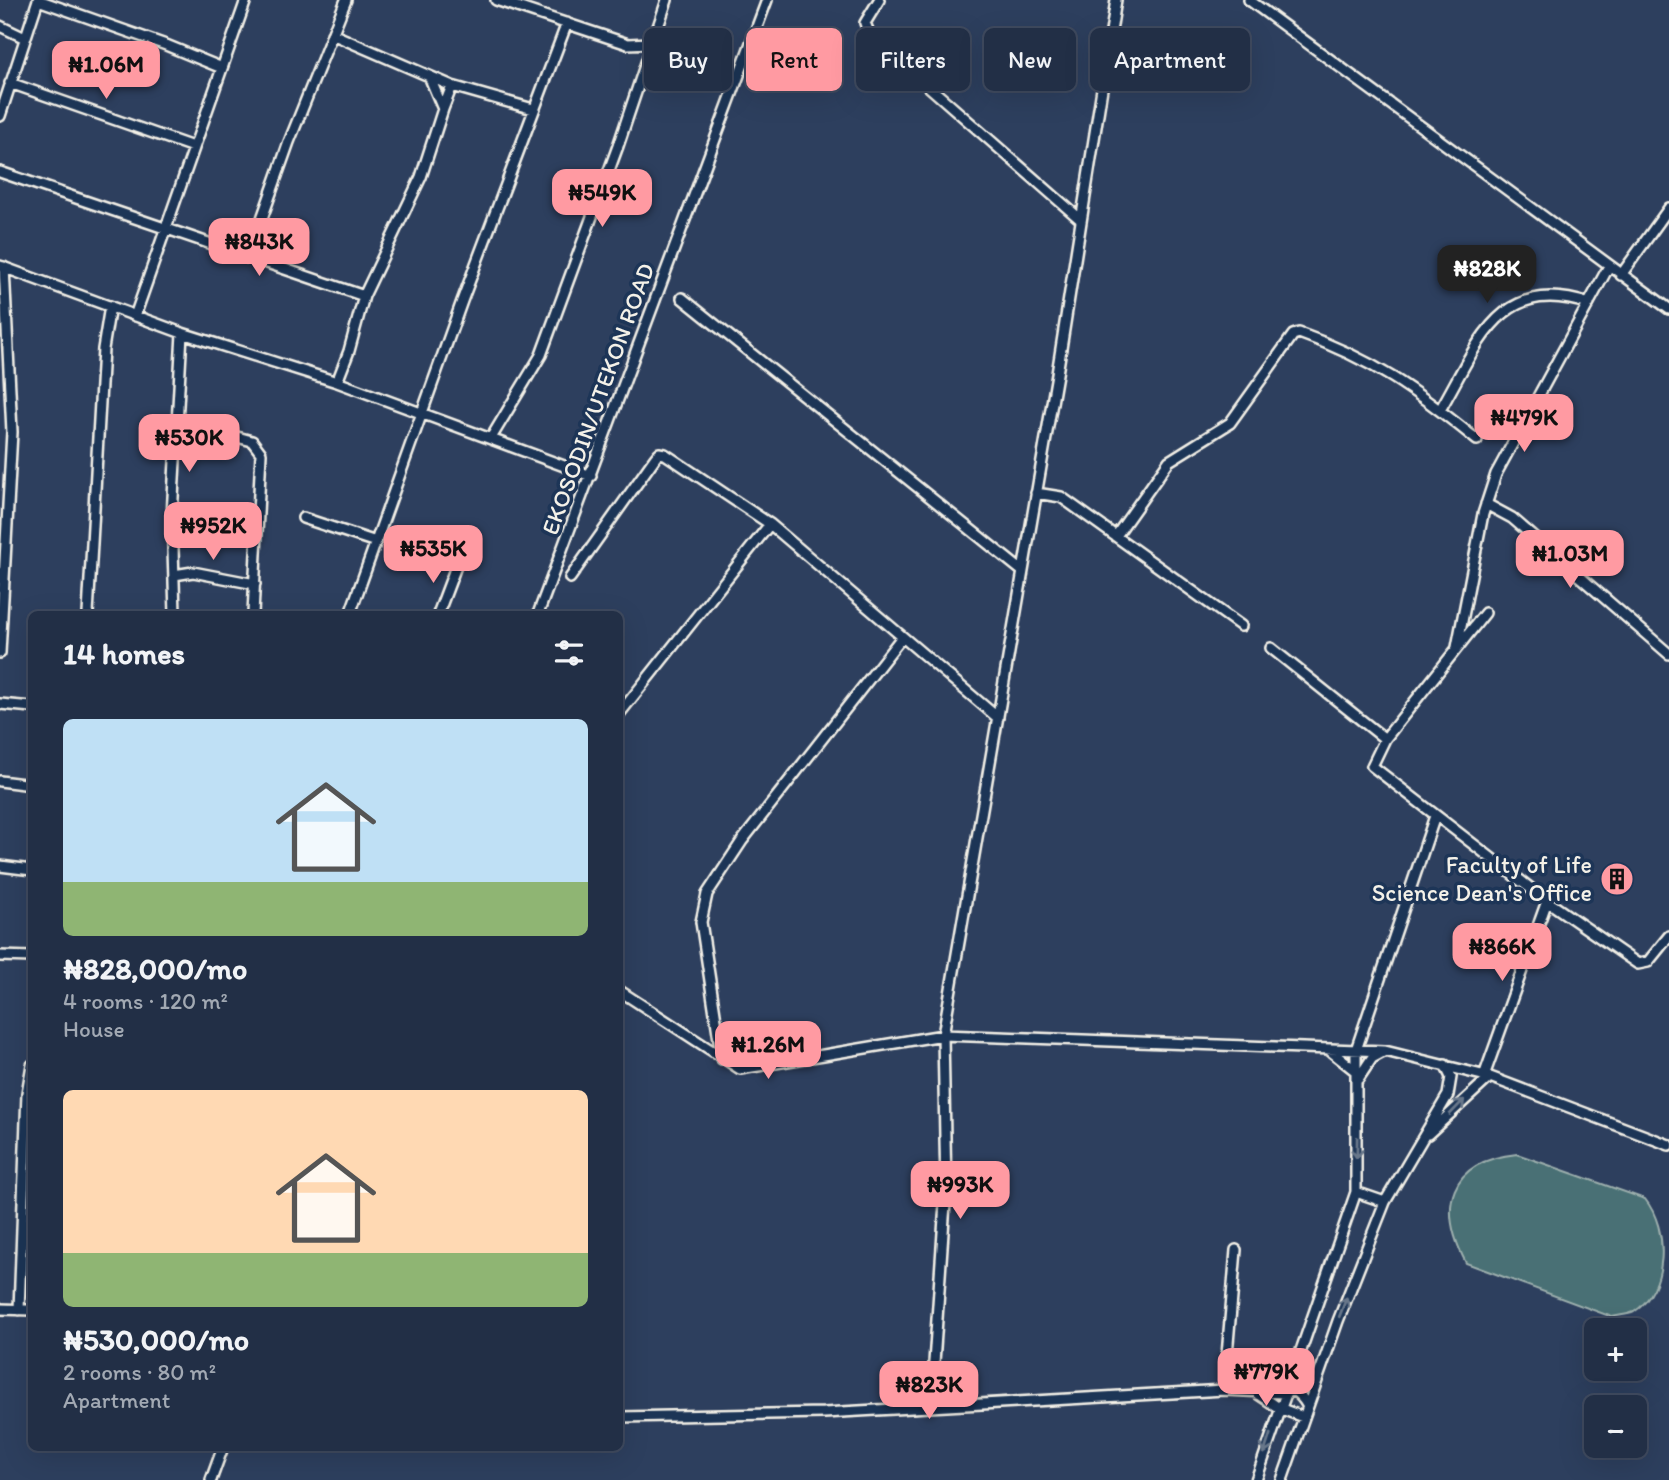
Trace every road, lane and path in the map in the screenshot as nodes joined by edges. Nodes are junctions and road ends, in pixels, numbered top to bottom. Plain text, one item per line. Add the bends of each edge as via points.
1 (38, 0) edge
2 (246, 0) edge
3 (346, 0) edge
4 (496, 0) edge
5 (667, 0) edge
6 (767, 0) edge
7 (878, 0) edge
8 (1116, 0) edge
9 (1249, 0) edge
10 (567, 23) junction
11 (0, 26) edge
12 (656, 28) edge
13 (332, 34) junction
14 (25, 38) junction
15 (644, 45) edge
16 (644, 62) edge
17 (222, 68) junction
18 (429, 76) junction
19 (9, 83) junction
20 (452, 86) junction
21 (443, 109) junction
22 (533, 109) junction
23 (0, 116) edge
24 (193, 146) junction
25 (0, 172) edge
26 (1669, 208) edge
27 (1080, 219) junction
28 (164, 230) junction
29 (248, 258) junction
30 (2, 266) edge
31 (1609, 266) junction
32 (1621, 275) junction
33 (364, 296) junction
34 (682, 298) dead end
35 (1589, 304) junction
36 (110, 306) junction
37 (1669, 309) edge
38 (135, 316) junction
39 (182, 333) junction
40 (337, 382) junction
41 (1440, 410) junction
42 (422, 414) junction
43 (177, 421) junction
44 (491, 439) junction
45 (1477, 440) dead end
46 (590, 476) junction
47 (1036, 493) junction
48 (1486, 504) junction
49 (303, 518) dead end
50 (770, 524) junction
51 (1116, 536) junction
52 (376, 542) junction
53 (3, 546) edge
54 (461, 553) dead end
55 (1021, 570) junction
56 (174, 575) junction
57 (570, 578) dead end
58 (255, 584) junction
59 (88, 611) edge
60 (175, 611) edge
61 (253, 611) edge
62 (350, 611) edge
63 (439, 611) edge
64 (539, 611) edge
65 (1485, 613) dead end
66 (1241, 626) dead end
67 (902, 637) junction
68 (1271, 648) dead end
69 (1457, 649) junction
70 (0, 653) edge
71 (1669, 654) edge
72 (0, 704) edge
73 (28, 707) edge
74 (623, 709) edge
75 (998, 718) junction
76 (1385, 740) junction
77 (0, 780) edge
78 (28, 784) edge
79 (1435, 817) junction
80 (0, 866) edge
81 (28, 870) edge
82 (1547, 901) junction
83 (1669, 936) edge
84 (0, 956) edge
85 (28, 957) edge
86 (623, 993) edge
87 (943, 1034) junction
88 (1326, 1048) junction
89 (1356, 1050) junction
90 (1385, 1051) junction
91 (722, 1059) junction
92 (1445, 1065) junction
93 (1358, 1076) junction
94 (1487, 1076) junction
95 (1424, 1137) junction
96 (1669, 1144) edge
97 (28, 1172) edge
98 (1356, 1192) junction
99 (1385, 1202) junction
100 (1236, 1250) dead end
101 (0, 1309) edge
102 (19, 1310) junction
103 (28, 1310) edge
104 (1315, 1385) junction
105 (1288, 1387) junction
106 (1224, 1390) junction
107 (1238, 1390) junction
108 (1258, 1394) junction
109 (1307, 1405) junction
110 (931, 1406) junction
111 (1279, 1408) junction
112 (623, 1417) edge
113 (1303, 1417) junction
114 (222, 1451) edge
115 (211, 1480) edge
116 (1256, 1480) edge
117 (1282, 1480) edge

1 - 14 street
1 - 17 street
2 - 17 street
3 - 13 street
4 - 10 street
5 - 12 street
6 - 46 street, EKOSODIN/UTEKON ROAD
7 - 27 street via 865,23 870,35
8 - 27 street
9 - 31 street
10 - 15 street
10 - 22 street
11 - 14 street
13 - 18 street
13 - 29 street
14 - 19 street
16 - 44 street via 541,355
17 - 24 street
18 - 20 street
18 - 21 street
19 - 23 street
19 - 24 street
20 - 21 street
20 - 22 street
21 - 33 street via 421,177
22 - 42 street
24 - 28 street
25 - 28 street
26 - 32 street
27 - 47 street
28 - 29 street
28 - 38 street
29 - 33 street
30 - 36 street
30 - 53 street via 12,432
31 - 32 street
31 - 35 street
32 - 37 street
33 - 40 street
34 - 55 street
35 - 41 street via 1563,295 1528,299 1499,314
35 - 48 street via 1496,474
36 - 38 street
36 - 59 street via 103,349
38 - 39 street
39 - 40 street
39 - 43 street
40 - 42 street
41 - 45 street
41 - 51 street via 1358,355 1299,333 1293,335 1230,423 1169,461
42 - 44 street
42 - 52 street
43 - 56 street
43 - 58 street via 252,441 261,453
44 - 46 street
46 - 64 street, EKOSODIN/UTEKON ROAD
47 - 51 street via 1061,497
47 - 55 street
48 - 69 street
48 - 71 street via 1512,518
49 - 52 street
50 - 57 street via 659,453
50 - 67 street
50 - 74 street
51 - 66 street
52 - 62 street
53 - 70 street
54 - 63 street
55 - 75 street
56 - 58 street via 193,572
56 - 60 street
58 - 61 street
65 - 69 street
67 - 75 street
67 - 91 street via 742,841 707,894 701,922
68 - 76 street
69 - 76 street
72 - 73 street
75 - 87 street
76 - 79 street via 1372,766
77 - 78 street
79 - 82 street
79 - 89 street
80 - 81 street
82 - 83 street via 1642,965
82 - 94 street
84 - 85 street
86 - 91 street
87 - 88 street
87 - 91 street via 749,1069
87 - 110 street via 946,1189
88 - 89 street
88 - 93 street
89 - 90 street
89 - 93 street
90 - 92 street
90 - 93 street via 1372,1058
92 - 94 street
92 - 95 street via 1451,1086
93 -> 98 street
95 -> 94 street
94 - 96 street
95 - 99 street
97 - 102 street
98 - 99 street
98 - 105 street
104 -> 99 street
100 - 106 street
101 - 102 street
102 - 103 street
104 - 105 street
104 - 109 street
105 - 107 street via 1267,1383
105 - 108 street
105 - 109 street
105 - 111 street
106 - 107 street
106 - 110 street
107 - 108 street
108 - 111 street
109 - 113 street
110 - 112 street
111 - 113 street
111 -> 116 street
113 - 117 street
114 - 115 street

